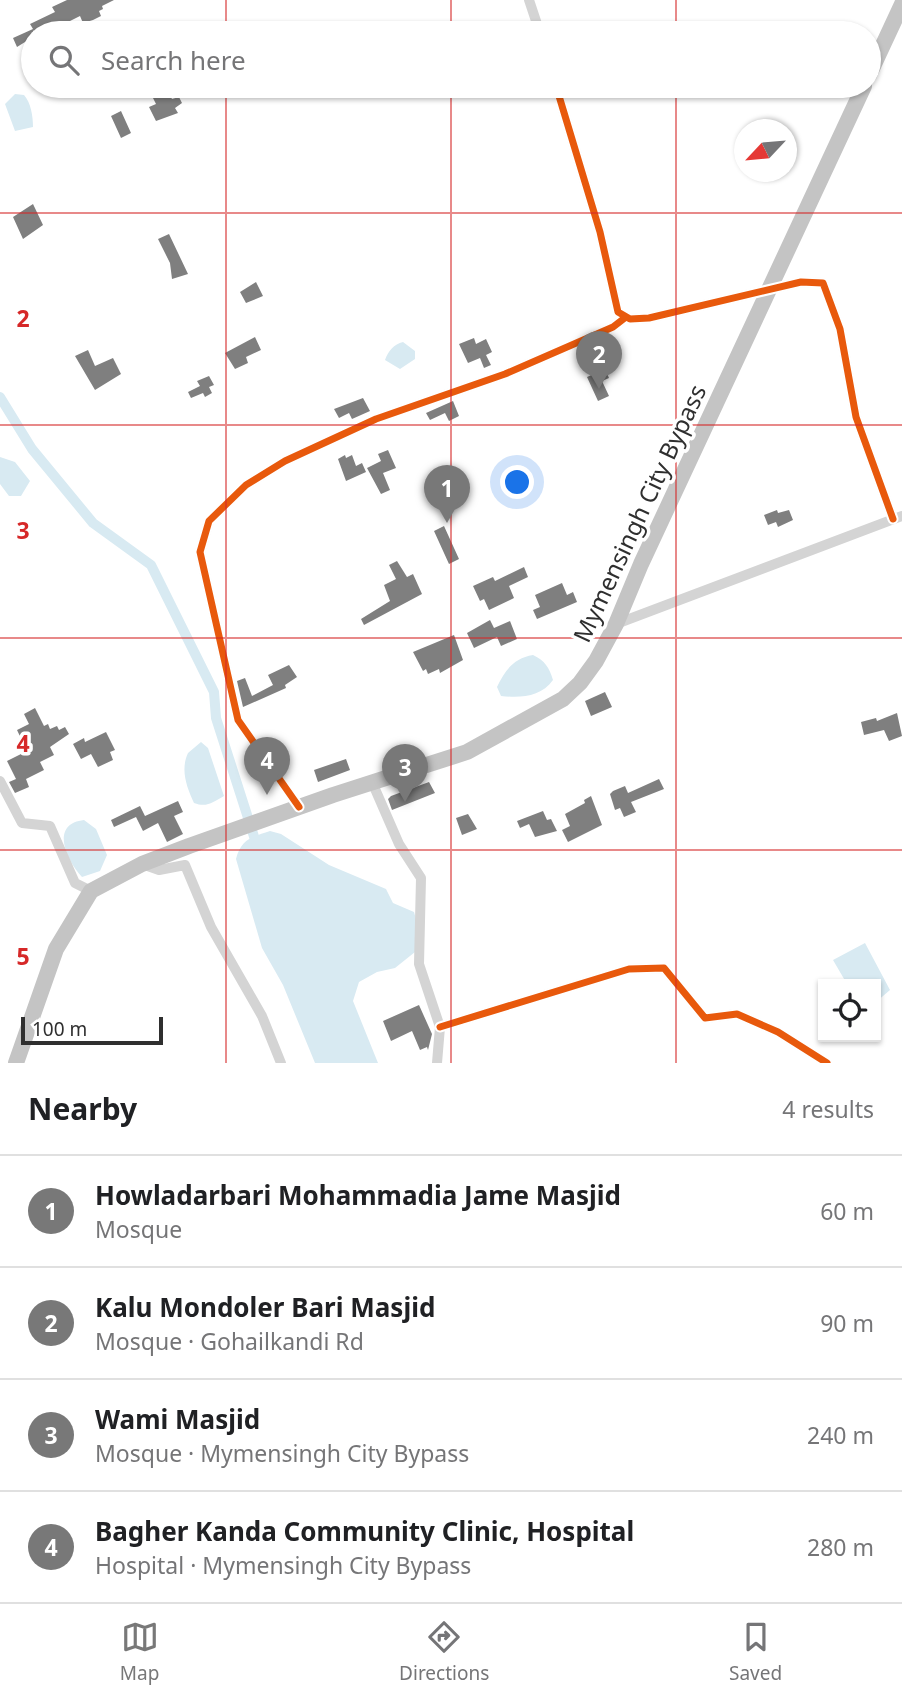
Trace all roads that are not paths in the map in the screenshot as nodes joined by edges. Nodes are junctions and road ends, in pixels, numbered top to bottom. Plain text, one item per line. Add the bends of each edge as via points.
1 (529, 0) edge
2 (902, 4) edge
3 (536, 21) edge
4 (881, 49) edge
5 (560, 98) edge
6 (858, 98) edge
7 (768, 290) junction
8 (626, 317) junction
9 (897, 517) edge
10 (902, 529) edge
11 (616, 624) junction
12 (0, 781) edge
13 (372, 782) junction
14 (299, 807) junction
15 (142, 864) junction
16 (91, 891) junction
17 (440, 1027) junction
18 (16, 1063) edge
19 (281, 1063) edge
20 (437, 1063) edge
21 (827, 1063) edge

1 - 3 street
2 - 4 highway
5 - 8 street via 607,258 618,312
6 - 7 highway, Mymensingh City Bypass
7 - 8 street via 649,318
7 - 9 street via 801,282 823,283 840,329 856,417
7 - 11 highway, Mymensingh City Bypass
8 - 14 street via 614,327 505,374 376,419 285,461 246,485 209,521 200,552 238,720
9 - 10 street
9 - 11 street
11 - 13 highway, Mymensingh City Bypass via 580,683 563,699 467,752
12 - 16 street via 22,823 50,827 75,884
13 - 14 highway, Mymensingh City Bypass
13 - 17 street via 399,844 422,878 419,964
14 - 15 highway, Mymensingh City Bypass
15 - 16 highway, Mymensingh City Bypass
15 - 19 street via 159,870 185,865 211,927 262,1016
16 - 18 highway via 56,948
17 - 20 street
17 - 21 street via 629,969 664,968 705,1018 737,1014 778,1032

